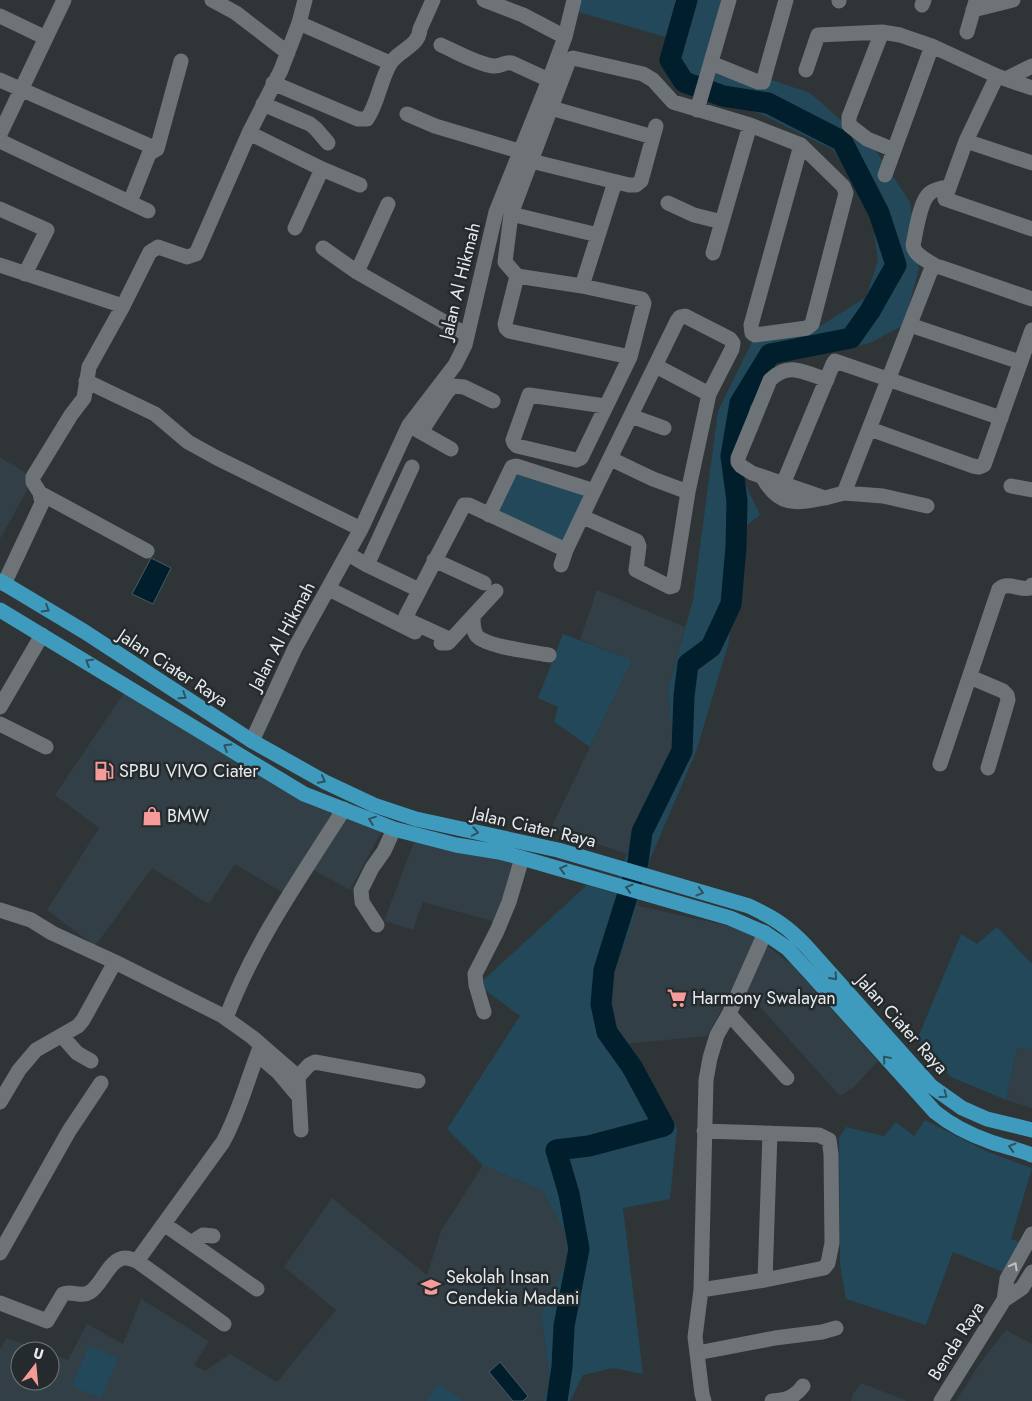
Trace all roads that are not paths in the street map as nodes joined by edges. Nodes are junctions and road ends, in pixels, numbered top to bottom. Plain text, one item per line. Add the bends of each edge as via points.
1 (64, 0) edge
2 (212, 0) edge
3 (304, 0) edge
4 (433, 0) edge
5 (484, 0) edge
6 (574, 0) edge
7 (729, 0) edge
8 (786, 0) edge
9 (1013, 0) edge
10 (975, 5) edge
11 (0, 16) edge
12 (299, 23) junction
13 (882, 32) junction
14 (967, 32) dead end
15 (565, 37) junction
16 (46, 38) junction
17 (441, 45) dead end
18 (932, 46) junction
19 (288, 53) junction
20 (181, 61) dead end
21 (390, 62) junction
22 (1032, 66) edge
23 (709, 67) junction
24 (806, 70) dead end
25 (1003, 77) junction
26 (0, 80) edge
27 (549, 80) junction
28 (273, 83) junction
29 (1032, 88) edge
30 (21, 89) junction
31 (263, 104) junction
32 (698, 106) junction
33 (551, 108) junction
34 (407, 114) dead end
35 (750, 126) junction
36 (249, 133) junction
37 (0, 134) edge
38 (0, 141) edge
39 (966, 141) junction
40 (328, 143) dead end
41 (801, 145) junction
42 (157, 149) junction
43 (894, 150) junction
44 (525, 156) junction
45 (1032, 164) edge
46 (322, 169) junction
47 (885, 175) dead end
48 (615, 182) junction
49 (360, 185) dead end
50 (948, 186) junction
51 (130, 202) junction
52 (668, 203) dead end
53 (388, 204) dead end
54 (0, 209) edge
55 (148, 210) dead end
56 (512, 214) junction
57 (722, 222) junction
58 (295, 228) dead end
59 (1032, 229) edge
60 (598, 235) junction
61 (324, 248) dead end
62 (713, 254) dead end
63 (0, 265) edge
64 (937, 267) junction
65 (357, 272) junction
66 (25, 274) junction
67 (518, 276) junction
68 (582, 286) junction
69 (1032, 300) edge
70 (123, 306) junction
71 (910, 325) junction
72 (1032, 330) edge
73 (467, 335) junction
74 (630, 356) junction
75 (1020, 362) junction
76 (656, 366) junction
77 (889, 379) junction
78 (827, 380) junction
79 (86, 381) junction
80 (709, 394) junction
81 (493, 400) dead end
82 (605, 406) junction
83 (632, 416) junction
84 (1001, 418) junction
85 (415, 428) junction
86 (664, 428) dead end
87 (870, 429) junction
88 (452, 449) dead end
89 (611, 458) junction
90 (412, 467) dead end
91 (763, 478) junction
92 (783, 484) junction
93 (1011, 486) dead end
94 (1032, 490) edge
95 (594, 491) junction
96 (688, 492) junction
97 (40, 493) junction
98 (844, 493) junction
99 (825, 498) junction
100 (927, 506) dead end
101 (489, 515) junction
102 (583, 516) junction
103 (361, 529) junction
104 (147, 551) dead end
105 (348, 554) junction
106 (434, 560) junction
107 (367, 565) junction
108 (2, 582) edge
109 (1032, 585) edge
110 (329, 589) junction
111 (419, 590) junction
112 (0, 610) edge
113 (473, 617) junction
114 (85, 632) junction
115 (42, 636) junction
116 (447, 638) dead end
117 (71, 652) junction
118 (549, 655) dead end
119 (970, 677) junction
120 (0, 707) edge
121 (0, 724) edge
122 (252, 741) junction
123 (46, 747) dead end
124 (940, 764) dead end
125 (988, 768) dead end
126 (344, 809) junction
127 (394, 829) junction
128 (522, 858) junction
129 (0, 910) edge
130 (377, 925) dead end
131 (766, 933) junction
132 (115, 962) junction
133 (484, 1012) dead end
134 (729, 1014) junction
135 (226, 1018) junction
136 (62, 1036) junction
137 (260, 1050) junction
138 (91, 1061) dead end
139 (298, 1077) junction
140 (787, 1078) dead end
141 (418, 1081) dead end
142 (101, 1083) dead end
143 (299, 1097) junction
144 (0, 1102) edge
145 (301, 1130) dead end
146 (1032, 1130) edge
147 (704, 1131) junction
148 (770, 1133) junction
149 (1032, 1156) edge
150 (164, 1224) junction
151 (1032, 1234) edge
152 (213, 1236) dead end
153 (191, 1243) junction
154 (0, 1253) edge
155 (137, 1261) junction
156 (1030, 1279) edge
157 (765, 1280) junction
158 (257, 1289) dead end
159 (701, 1290) junction
160 (1004, 1300) junction
161 (0, 1303) edge
162 (224, 1324) dead end
163 (836, 1328) dead end
164 (697, 1353) junction
165 (803, 1386) dead end
166 (704, 1401) edge
167 (772, 1401) edge
168 (941, 1401) edge

1 - 16 street
2 - 19 street via 236,13
3 - 12 street
4 - 21 street via 420,34 413,44
5 - 15 street via 523,14
6 - 15 street, Jalan Al Hikmah
7 - 23 street
8 - 23 street via 763,82
9 - 10 street
10 - 14 street
11 - 16 street
12 - 19 street
12 - 21 street
13 - 18 street via 900,34
13 - 24 street via 818,35
13 - 43 street via 848,121 867,139
15 - 27 street, Jalan Al Hikmah
16 - 30 street
17 - 27 street via 485,64 512,63
18 - 25 street
18 - 43 street
19 - 28 street
20 - 42 street
21 - 28 street via 365,120
22 - 25 street
23 - 32 street
25 - 29 street
25 - 39 street
26 - 30 street
27 - 44 street, Jalan Al Hikmah
28 - 31 street
30 - 37 street
30 - 42 street
31 - 36 street
31 - 40 street via 310,124
32 - 33 street via 673,102 648,77 573,58 569,60
32 - 35 street
33 - 44 street
33 - 48 street via 654,132 641,181 629,186
34 - 44 street
35 - 41 street
35 - 57 street
36 - 46 street
36 - 70 street via 196,254 187,257 158,247 152,249
38 - 51 street
39 - 45 street
39 - 50 street
41 - 41 street via 843,186 846,193 812,324 807,328 755,335 752,325
42 - 51 street via 149,154
43 - 47 street
44 - 48 street
44 - 56 street
44 - 73 street, Jalan Al Hikmah via 496,212
46 - 49 street
46 - 58 street
48 - 60 street
50 - 59 street via 945,199 948,201
50 - 64 street via 926,197 913,245 917,254
51 - 55 street
52 - 57 street via 694,215
53 - 65 street
54 - 66 street via 47,230
56 - 60 street
56 - 67 street via 505,262
57 - 62 street
60 - 68 street
61 - 65 street
63 - 66 street
64 - 69 street
64 - 71 street via 931,270
65 - 73 street
66 - 70 street
67 - 68 street
67 - 74 street via 505,324 510,331
68 - 74 street via 643,300
70 - 79 street via 90,367
71 - 75 street
71 - 77 street
72 - 75 street
73 - 85 street, Jalan Al Hikmah via 455,365
74 - 82 street
75 - 84 street
76 - 80 street
76 - 80 street via 680,317 685,316 730,339 732,349
76 - 83 street
77 - 78 street via 835,361
77 - 84 street
77 - 87 street
78 - 91 street via 788,369 770,380 738,458 741,466
78 - 92 street
79 - 97 street via 84,398 32,477
79 - 103 street via 155,414 188,442 217,458
80 - 96 street
81 - 85 street via 453,386
82 - 82 street via 529,395 514,443 578,460
83 - 86 street
83 - 89 street
84 - 87 street via 984,465 980,467
85 - 88 street
85 - 103 street, Jalan Al Hikmah
87 - 98 street
89 - 95 street
89 - 96 street
90 - 107 street
91 - 92 street
91 - 99 street via 777,497 792,502
92 - 99 street
93 - 94 street
95 - 101 street via 516,466 512,468
95 - 102 street
96 - 102 street via 672,586 636,570 637,541
97 - 104 street
97 - 108 street via 42,503
98 - 99 street
98 - 100 street via 883,496
101 - 102 street via 564,558
101 - 106 street via 464,505
103 - 105 street, Jalan Al Hikmah
105 - 107 street
105 - 110 street, Jalan Al Hikmah
106 - 111 street
106 - 113 street via 490,587
107 - 111 street
108 -> 114 main road, Jalan Ciater Raya
109 - 119 street via 1024,589 1009,586 999,589
110 - 113 street via 442,644 448,643
110 - 122 street, Jalan Al Hikmah via 295,648
111 - 116 street via 406,619
112 - 115 main road, Jalan Ciater Raya
113 - 118 street via 474,632 482,640
114 - 117 main road
114 -> 122 main road, Jalan Ciater Raya
115 - 117 main road, Jalan Ciater Raya
115 - 120 street
126 -> 117 main road, Jalan Ciater Raya via 304,794
119 - 124 street
119 - 125 street via 1003,691 1008,700
121 - 123 street
122 -> 146 main road, Jalan Ciater Raya via 325,782 374,805 416,819 534,843 749,906 790,929 931,1086 962,1108 987,1119
127 -> 126 main road, Jalan Ciater Raya
126 - 135 street via 268,929 240,981
127 - 128 main road, Jalan Ciater Raya
127 - 130 street via 361,890 362,902
131 -> 128 main road, Jalan Ciater Raya via 730,918
128 - 133 street via 503,917 476,974
129 - 132 street via 31,920 52,934
131 - 134 street
149 -> 131 main road, Jalan Ciater Raya via 959,1128 935,1112 787,948
132 - 135 street
132 - 136 street via 83,1020
134 - 140 street
134 - 147 street via 717,1035 710,1058
135 - 137 street
136 - 138 street via 77,1053
136 - 144 street via 29,1057
137 - 139 street
137 - 143 street
137 - 150 street via 223,1142
139 - 141 street via 315,1062
139 - 143 street
142 - 154 street via 69,1131
143 - 145 street
147 - 148 street
147 - 159 street
148 - 157 street
148 - 157 street via 819,1135 829,1140 832,1243 824,1268
150 - 153 street
150 - 155 street
160 -> 151 street, Benda Raya via 1007,1278
152 - 153 street via 203,1235
153 - 158 street
155 - 161 street via 117,1260 87,1294 66,1292 47,1321
155 - 162 street
156 - 160 street, Benda Raya
157 - 159 street
159 - 164 street via 695,1337
160 - 168 street, Benda Raya
163 - 164 street
164 - 166 street
165 - 167 street via 790,1398

